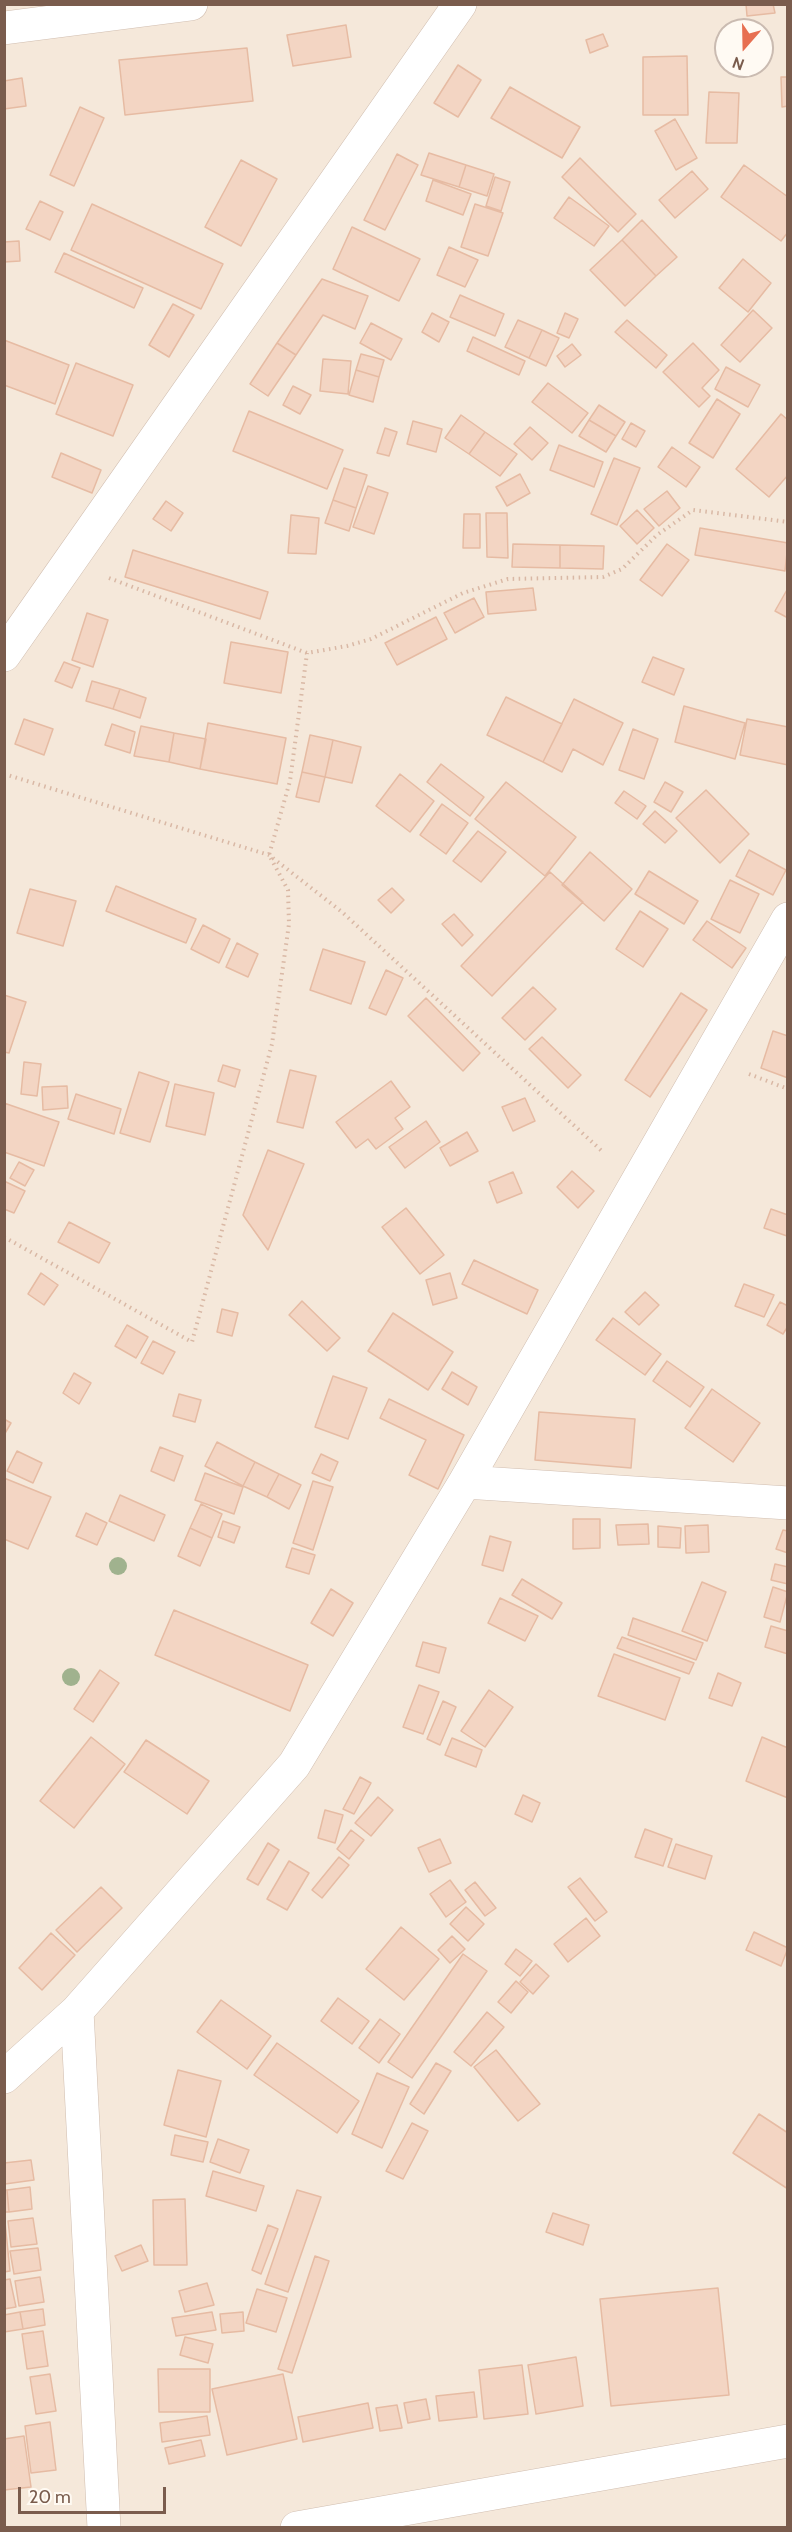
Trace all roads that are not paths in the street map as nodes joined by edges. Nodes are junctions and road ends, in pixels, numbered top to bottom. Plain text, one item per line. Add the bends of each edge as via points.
1 (191, 4) edge
2 (460, 4) edge
3 (4, 28) edge
4 (18, 613) edge
5 (4, 655) edge
6 (788, 919) edge
7 (465, 1482) junction
8 (788, 1503) edge
9 (77, 2011) junction
10 (4, 2077) edge
11 (788, 2441) edge
12 (104, 2528) edge
13 (297, 2528) edge

1 - 3 street
2 - 4 street via 69,563
4 - 5 street
6 - 7 street
7 - 8 street
7 - 9 street via 294,1766
9 - 10 street
9 - 12 street
11 - 13 street

